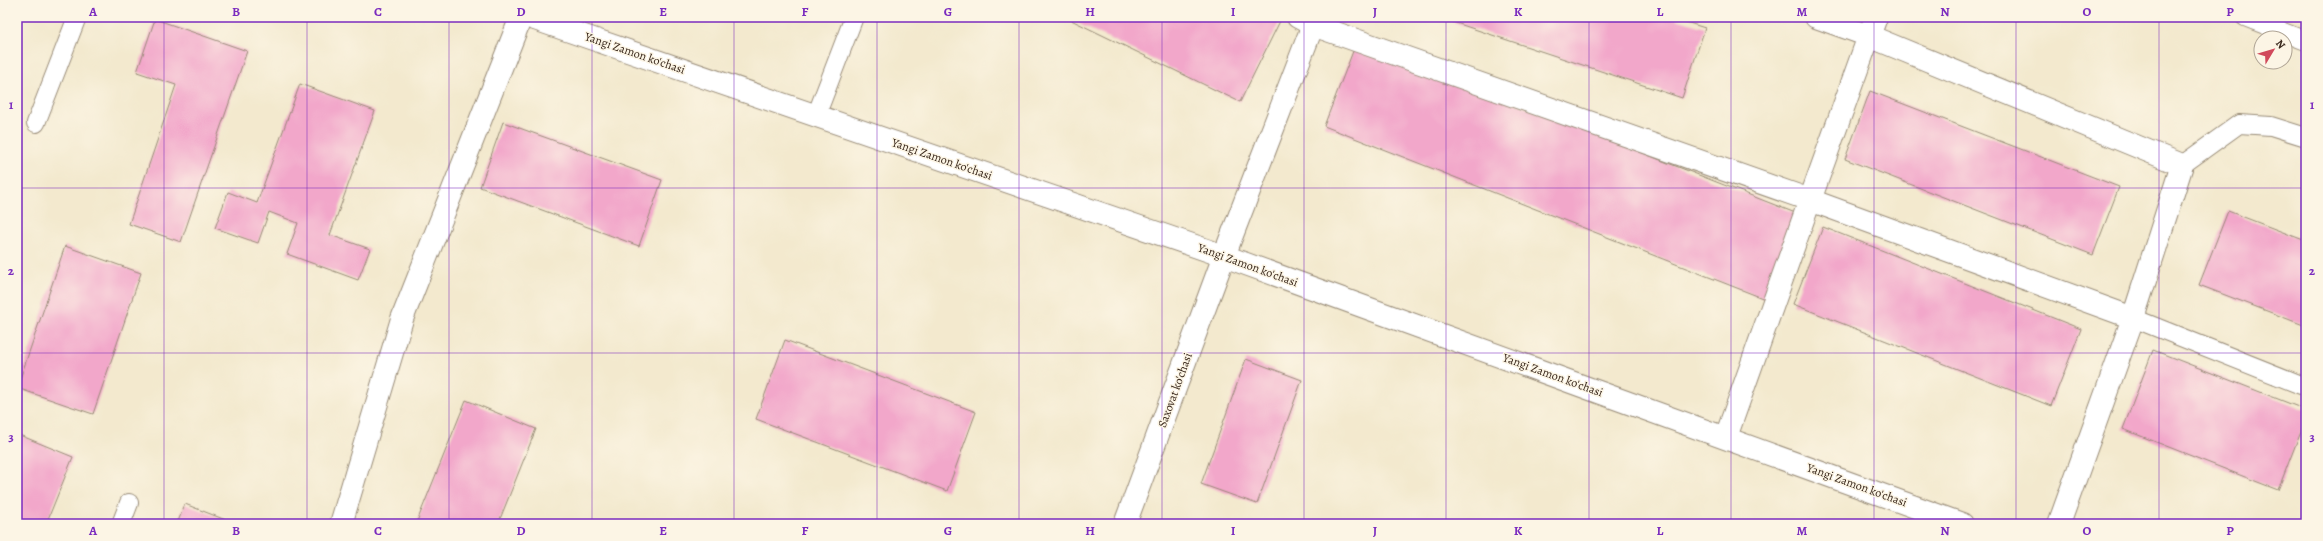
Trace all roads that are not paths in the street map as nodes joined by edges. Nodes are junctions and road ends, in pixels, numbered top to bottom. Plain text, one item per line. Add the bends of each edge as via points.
1 (77, 17) edge
2 (521, 17) edge
3 (529, 17) edge
4 (854, 17) edge
5 (1816, 17) edge
6 (2244, 17) edge
7 (1309, 20) edge
8 (1873, 26) edge
9 (2306, 41) edge
10 (816, 116) junction
11 (36, 123) dead end
12 (2306, 137) edge
13 (2182, 165) junction
14 (1810, 200) junction
15 (1224, 256) junction
16 (2133, 318) junction
17 (2306, 387) edge
18 (1726, 437) junction
19 (129, 503) dead end
20 (121, 524) edge
21 (341, 524) edge
22 (1126, 524) edge
23 (1962, 524) edge
24 (2059, 524) edge

1 - 11 lane
2 - 21 street via 402,319
3 - 10 street, Yangi Zamon ko'chasi
4 - 10 lane
5 - 8 street
6 - 9 lane
7 - 14 street
7 - 15 street, Saxovat ko'chasi
8 - 13 street
8 - 14 street
10 - 15 street, Yangi Zamon ko'chasi
12 - 13 lane via 2271,126 2239,124
13 - 16 street
14 - 16 street
14 - 18 street
15 - 18 street, Yangi Zamon ko'chasi
15 - 22 street, Saxovat ko'chasi
16 - 17 lane
16 - 24 street
18 - 23 street, Yangi Zamon ko'chasi
19 - 20 lane

